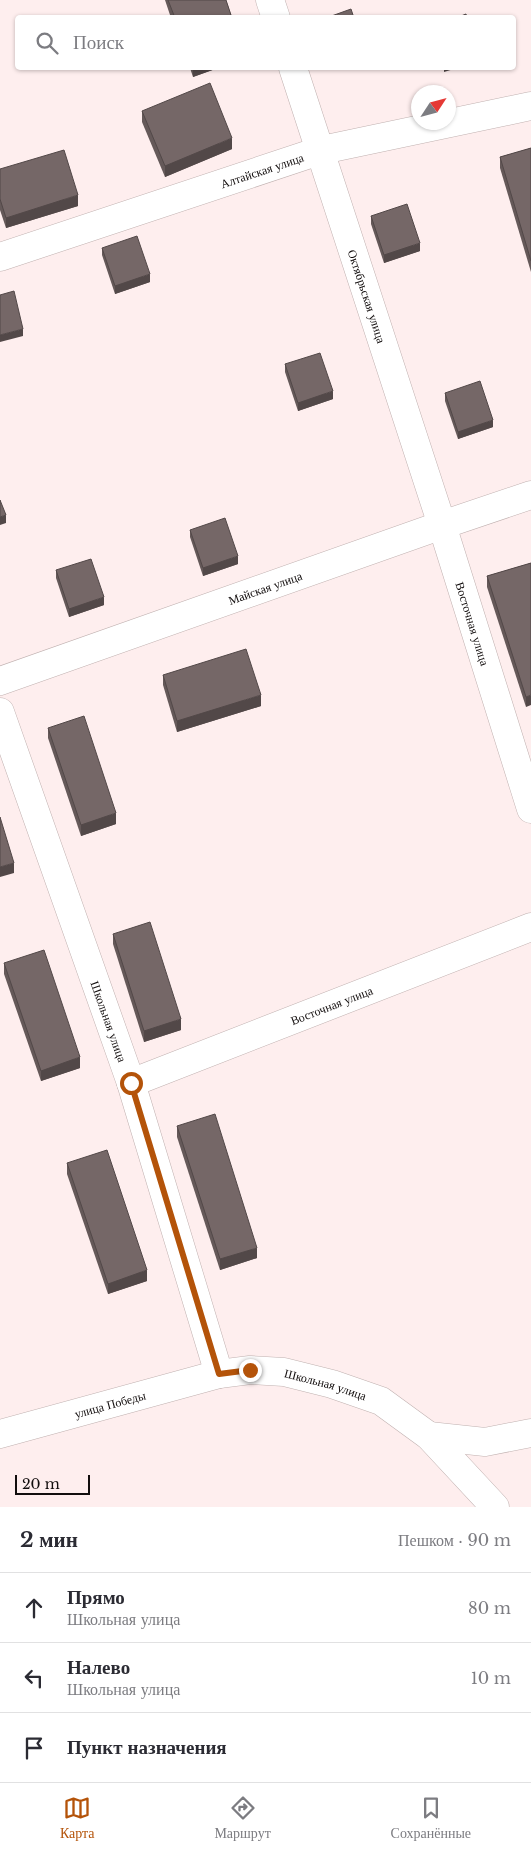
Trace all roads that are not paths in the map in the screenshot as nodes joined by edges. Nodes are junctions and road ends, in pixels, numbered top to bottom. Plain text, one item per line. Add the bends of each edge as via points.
1 (270, 0) edge
2 (275, 15) edge
3 (294, 70) edge
4 (531, 106) edge
5 (322, 150) junction
6 (0, 257) edge
7 (531, 495) edge
8 (442, 525) junction
9 (0, 681) edge
10 (0, 712) edge
11 (531, 809) edge
12 (531, 926) edge
13 (131, 1083) junction
14 (219, 1374) junction
15 (531, 1433) edge
16 (0, 1434) edge
17 (429, 1436) junction
18 (495, 1507) edge

1 - 2 street
3 - 5 street, Октябрьская улица
4 - 5 street, Алтайская улица
5 - 6 street, Алтайская улица
5 - 8 street, Октябрьская улица
7 - 8 street, Майская улица
8 - 9 street, Майская улица
8 - 11 street, Восточная улица
10 - 13 street, Школьная улица
12 - 13 street, Восточная улица
13 - 14 street, Школьная улица
14 - 16 street, улица Победы
14 - 17 street, Школьная улица via 250,1370 284,1372 332,1384 381,1401
15 - 17 street via 485,1442
17 - 18 street, Школьная улица

